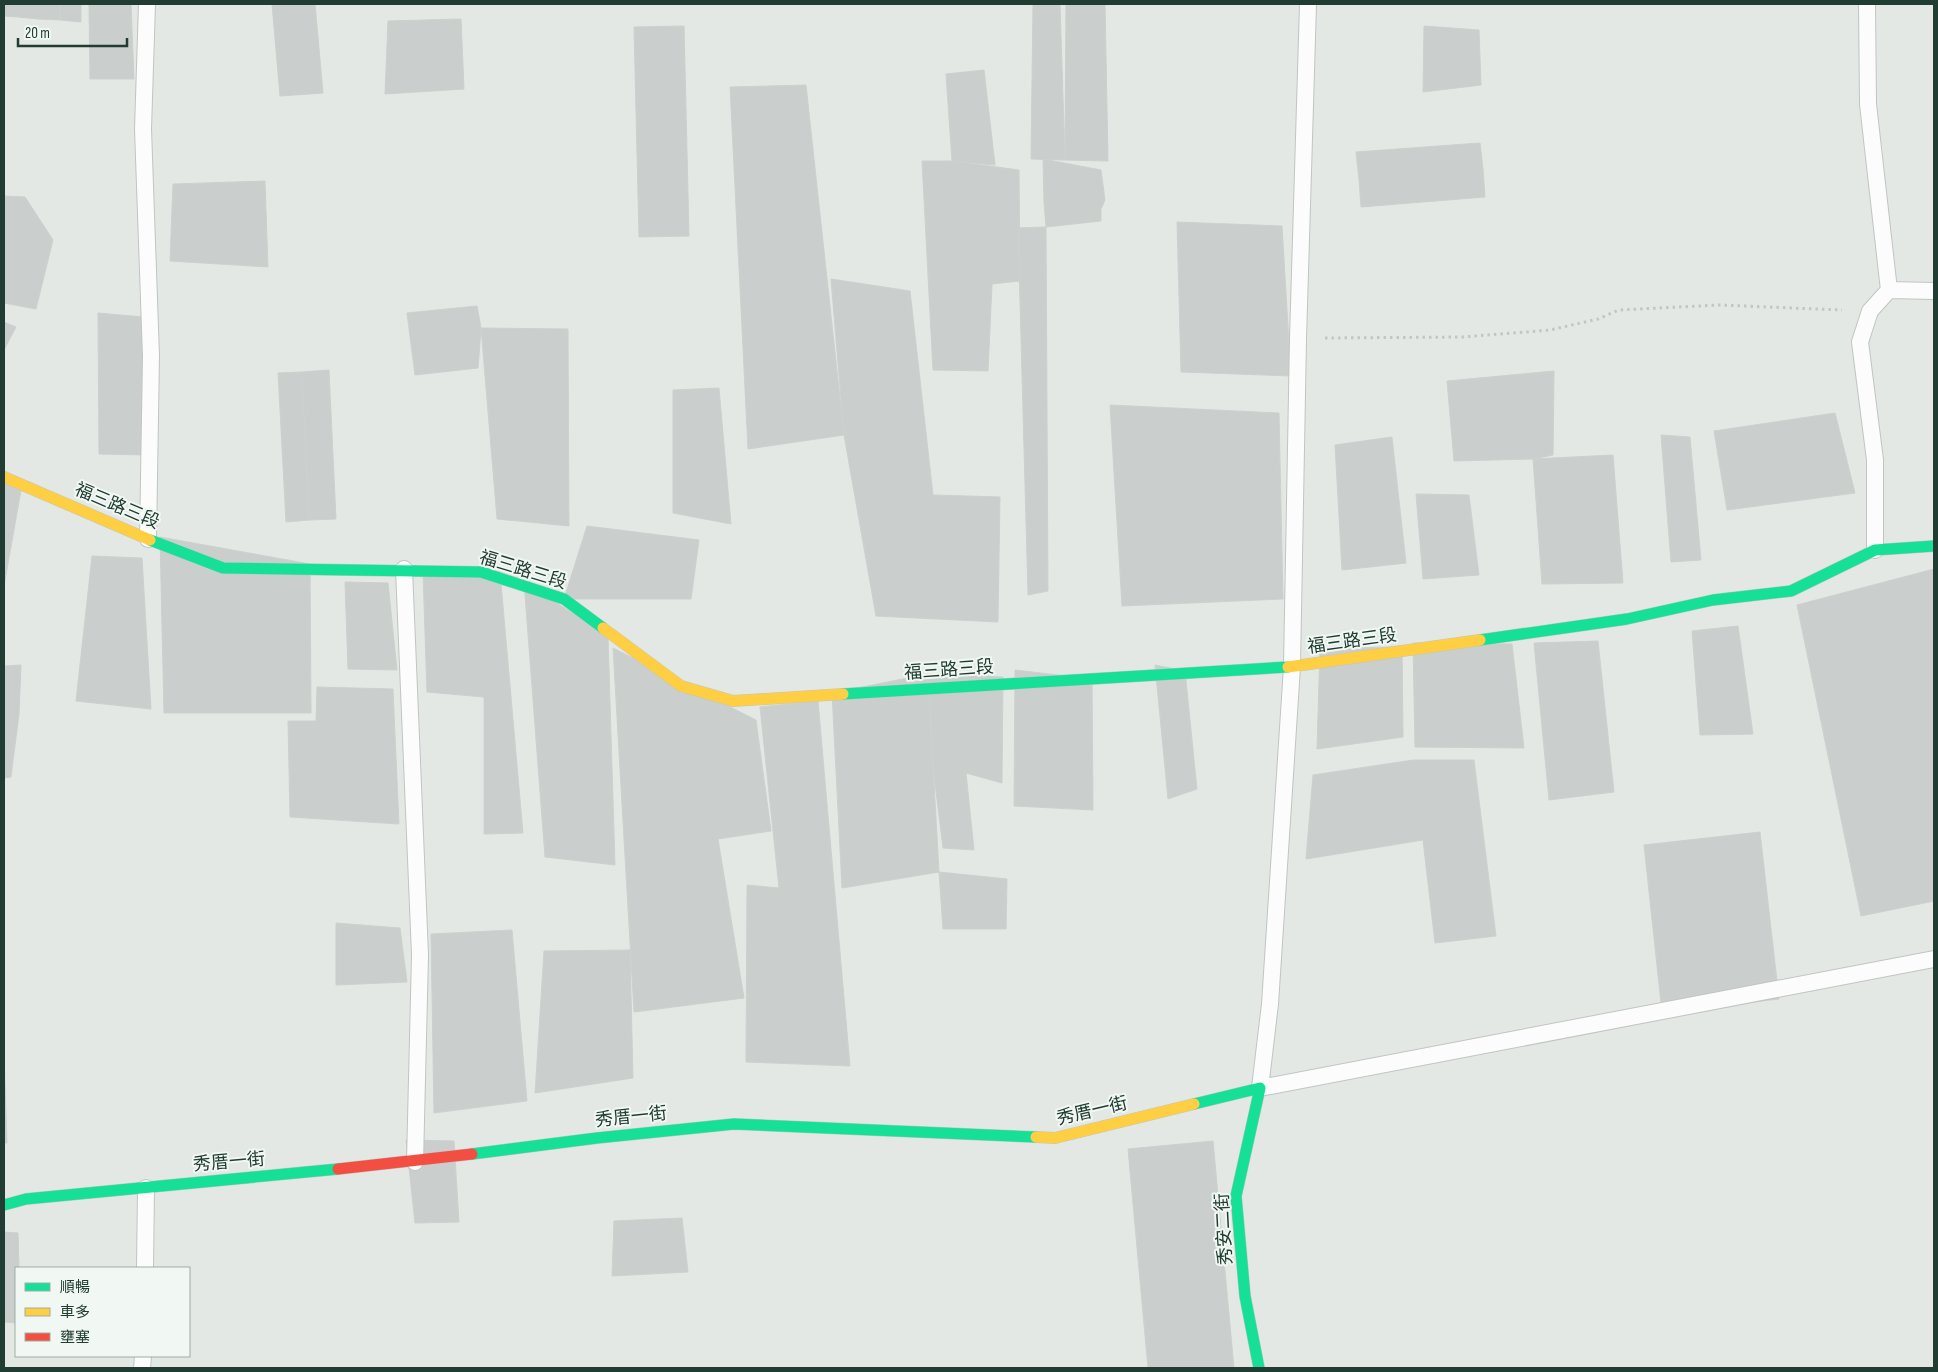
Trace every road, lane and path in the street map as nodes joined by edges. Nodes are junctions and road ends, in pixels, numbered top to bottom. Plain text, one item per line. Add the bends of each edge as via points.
1 (147, 4) edge
2 (1308, 4) edge
3 (1867, 4) edge
4 (1889, 290) junction
5 (1934, 291) edge
6 (1870, 311) junction
7 (1298, 338) junction
8 (4, 477) edge
9 (148, 539) junction
10 (1934, 546) edge
11 (1875, 550) junction
12 (404, 569) junction
13 (1292, 667) junction
14 (1934, 959) edge
15 (1260, 1088) junction
16 (415, 1162) junction
17 (146, 1188) junction
18 (4, 1206) edge
19 (144, 1267) edge
20 (1259, 1368) edge

1 - 9 lane via 143,129 151,356
2 - 7 lane
3 - 4 lane via 1868,104
4 - 5 lane
4 - 6 lane
6 - 7 path via 1719,304 1619,310 1598,319 1550,330 1472,337
6 - 11 lane via 1860,342 1875,460
7 - 13 lane
8 - 9 street, 福三路三段
9 - 12 street, 福三路三段 via 223,568
10 - 11 street, 福三路三段
11 - 13 street, 福三路三段 via 1792,590 1713,600 1627,619
12 - 13 street, 福三路三段 via 481,572 564,599 681,686 733,701
12 - 16 lane via 420,954
13 - 15 lane via 1270,1004
14 - 15 lane
15 - 16 street, 秀厝一街 via 1055,1138 734,1124
15 - 20 street, 秀安二街 via 1236,1196 1245,1296
16 - 17 street, 秀厝一街
17 - 18 street, 秀厝一街 via 26,1198
17 - 19 lane

